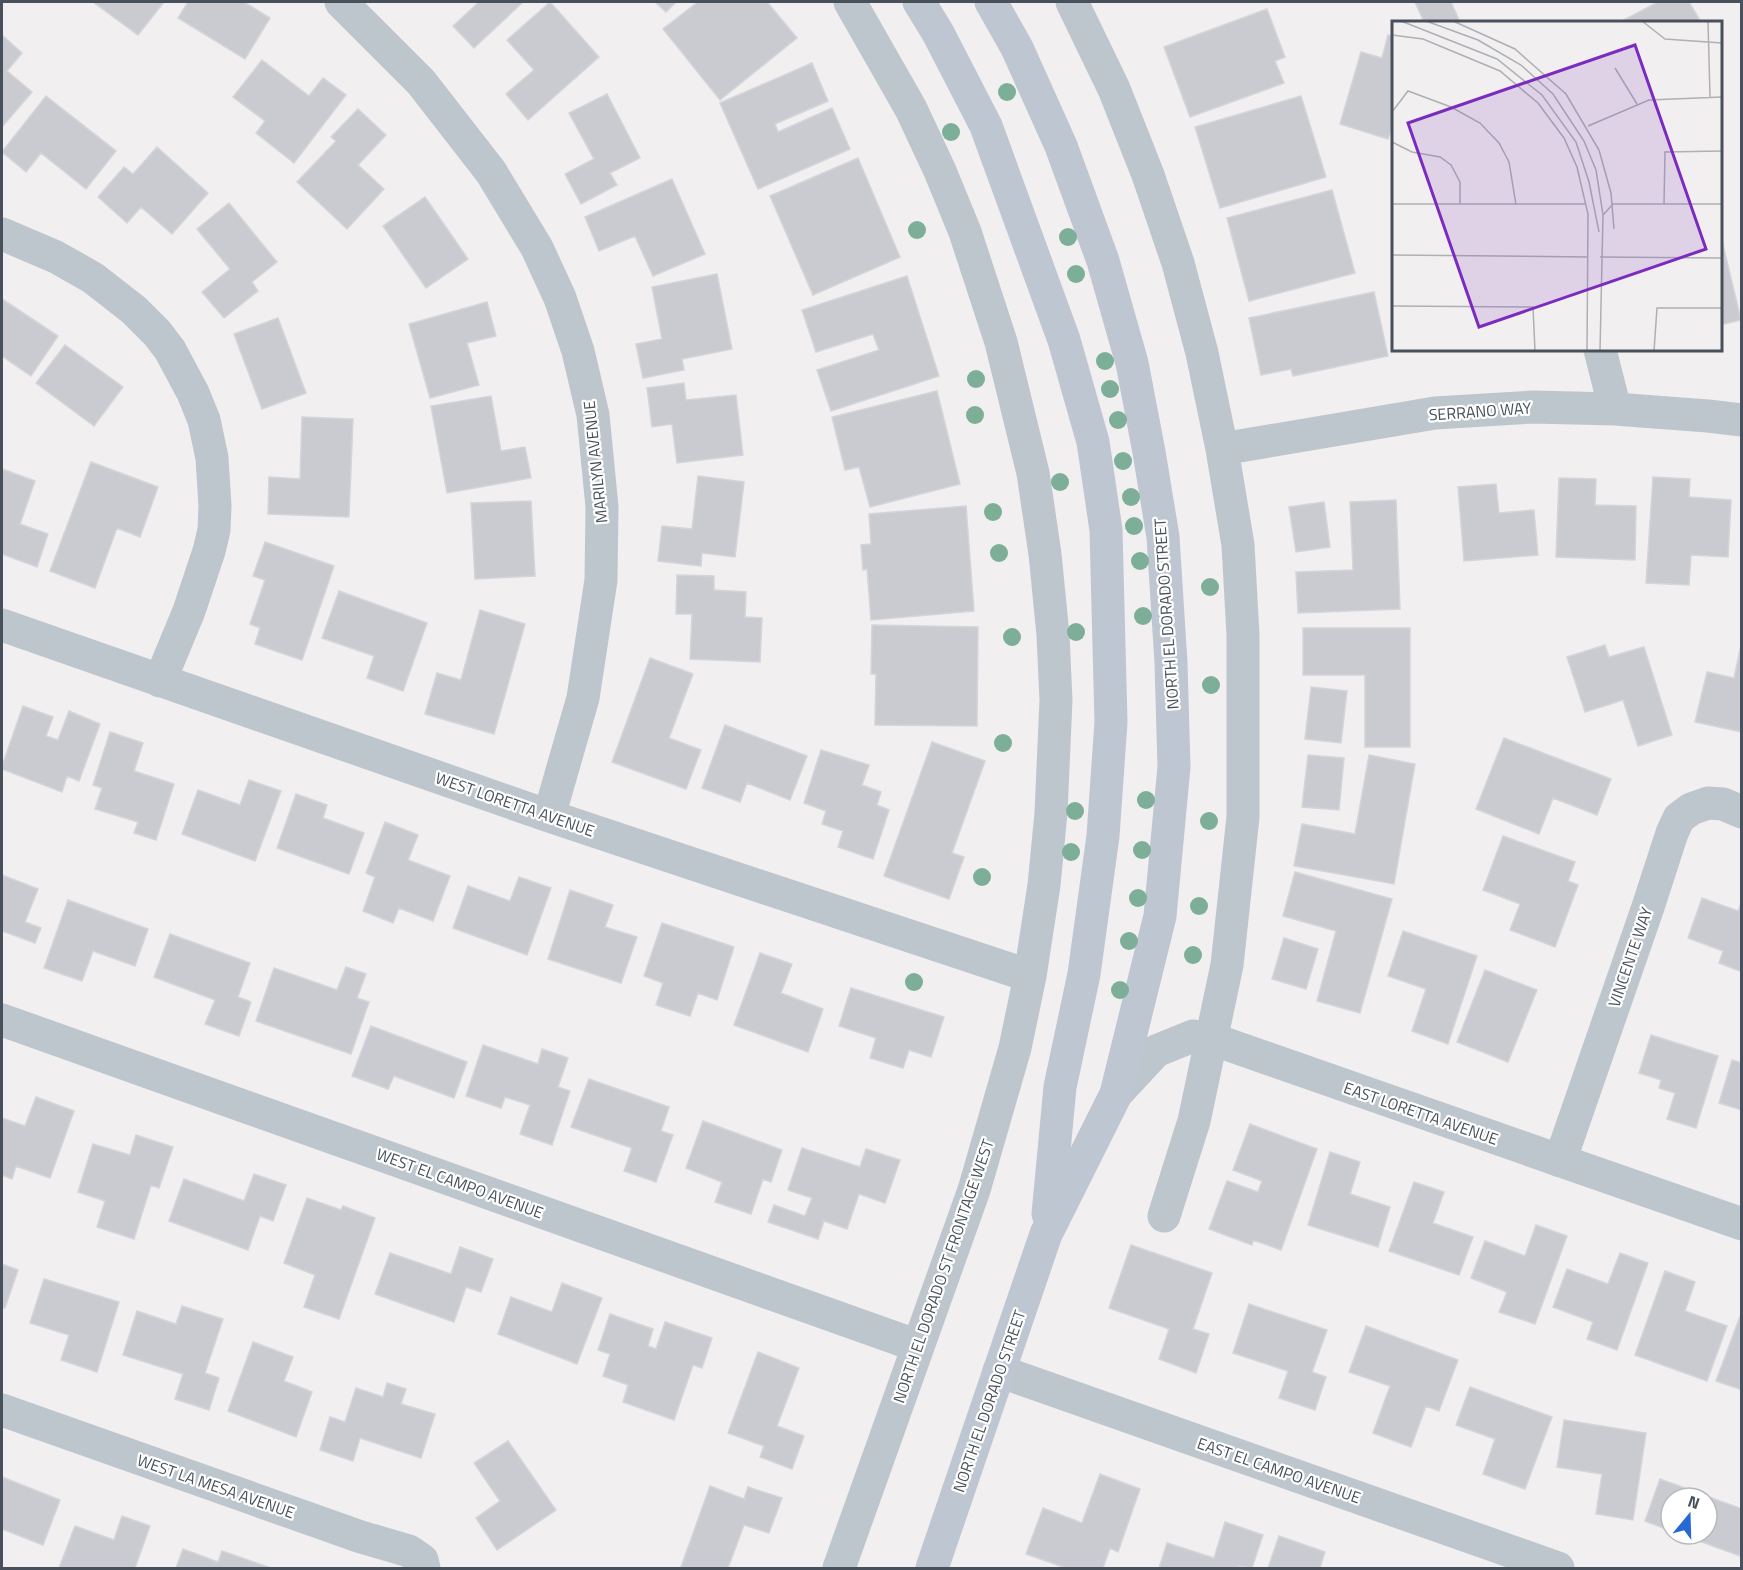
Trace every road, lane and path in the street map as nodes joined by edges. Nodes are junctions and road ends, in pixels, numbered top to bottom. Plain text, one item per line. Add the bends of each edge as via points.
1 (341, 2) edge
2 (850, 2) edge
3 (919, 2) edge
4 (991, 2) edge
5 (1072, 2) edge
6 (2, 234) edge
7 (1600, 351) edge
8 (1615, 409) junction
9 (1742, 420) edge
10 (1222, 449) junction
11 (2, 625) edge
12 (160, 681) junction
13 (1742, 812) edge
14 (549, 816) junction
15 (1030, 976) junction
16 (2, 1020) edge
17 (1212, 1040) junction
18 (1116, 1094) junction
19 (1560, 1161) junction
20 (1164, 1216) dead end
21 (1742, 1224) edge
22 (1046, 1234) junction
23 (918, 1346) junction
24 (999, 1371) junction
25 (2, 1410) edge
26 (424, 1569) edge
27 (839, 1569) edge
28 (932, 1569) edge
29 (1558, 1569) edge

1 - 14 street, MARILYN AVENUE via 422,82 491,172 537,248 578,351 593,416 599,473 602,580 583,698
2 - 15 street, NORTH EL DORADO ST FRONTAGE WEST via 911,109 964,232 1001,342 1033,473 1045,554 1056,700 1051,813
3 - 22 main road, NORTH EL DORADO STREET via 986,126 1064,340 1093,442 1106,530 1111,722 1103,836 1084,974 1060,1087
4 - 18 main road, NORTH EL DORADO STREET via 1017,48 1061,146 1103,261 1132,363 1163,537 1174,767 1160,916
5 - 10 street via 1114,89 1178,263
6 - 12 street via 93,278 134,310 170,350 204,420 212,458 214,530 189,611
7 - 8 street
8 - 9 street, SERRANO WAY
8 - 10 street, SERRANO WAY via 1533,407 1436,413
10 - 17 street via 1238,545 1243,635 1243,817 1227,965
11 - 12 street, WEST LORETTA AVENUE
12 - 14 street, WEST LORETTA AVENUE
13 - 19 street, VINCENTE WAY via 1708,803 1679,818
14 - 15 street, WEST LORETTA AVENUE
15 - 23 street, NORTH EL DORADO ST FRONTAGE WEST via 1015,1048 974,1190
16 - 23 street, WEST EL CAMPO AVENUE
17 - 18 street, EAST LORETTA AVENUE via 1193,1036 1156,1051
17 - 19 street, EAST LORETTA AVENUE
17 - 20 street via 1194,1121
18 - 22 main road, NORTH EL DORADO STREET
19 - 21 street, EAST LORETTA AVENUE
22 - 24 main road, NORTH EL DORADO STREET
23 - 27 street, NORTH EL DORADO ST FRONTAGE WEST
24 - 28 main road, NORTH EL DORADO STREET
24 - 29 street, EAST EL CAMPO AVENUE
25 - 26 street, WEST LA MESA AVENUE via 409,1551 422,1560

